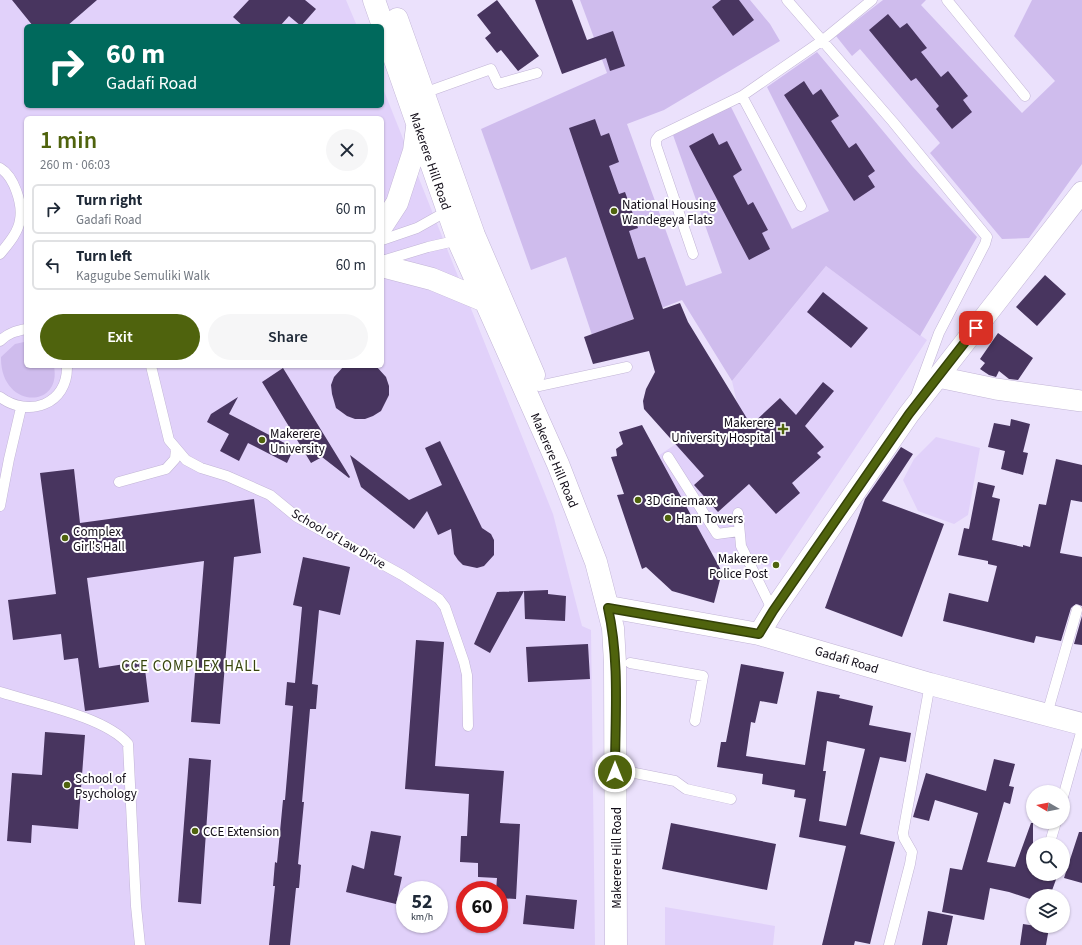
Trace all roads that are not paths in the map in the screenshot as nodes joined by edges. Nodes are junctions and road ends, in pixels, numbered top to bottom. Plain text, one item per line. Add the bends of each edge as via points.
1 (374, 0) edge
2 (390, 0) edge
3 (787, 0) edge
4 (872, 0) edge
5 (947, 0) edge
6 (383, 24) edge
7 (384, 28) edge
8 (823, 40) junction
9 (537, 73) dead end
10 (424, 93) junction
11 (742, 96) junction
12 (1025, 96) dead end
13 (418, 122) junction
14 (0, 168) edge
15 (1082, 192) edge
16 (801, 206) dead end
17 (456, 208) junction
18 (384, 223) edge
19 (466, 238) junction
20 (384, 239) edge
21 (0, 254) edge
22 (693, 254) dead end
23 (384, 260) edge
24 (384, 267) edge
25 (485, 302) junction
26 (24, 329) edge
27 (0, 341) edge
28 (627, 367) dead end
29 (66, 368) edge
30 (150, 368) edge
31 (938, 377) junction
32 (539, 386) junction
33 (0, 397) edge
34 (1082, 401) edge
35 (21, 408) junction
36 (909, 414) junction
37 (176, 449) junction
38 (668, 456) dead end
39 (119, 482) dead end
40 (0, 506) edge
41 (738, 513) dead end
42 (739, 531) junction
43 (616, 609) junction
44 (1077, 610) dead end
45 (773, 611) junction
46 (759, 634) junction
47 (630, 662) junction
48 (930, 684) junction
49 (0, 692) edge
50 (1047, 714) junction
51 (695, 721) dead end
52 (1082, 724) edge
53 (468, 726) dead end
54 (1082, 730) edge
55 (630, 772) junction
56 (1066, 785) edge
57 (731, 799) dead end
58 (140, 945) edge
59 (616, 945) edge
60 (632, 945) edge
61 (889, 945) edge

1 - 6 main road, Makerere Hill Road
2 - 10 main road, Makerere Hill Road
3 - 8 lane
4 - 8 lane
5 - 12 lane
7 - 13 main road, Makerere Hill Road
8 - 11 lane
8 - 36 lane via 987,236 939,333
9 - 10 lane via 498,84 491,70
10 - 17 main road, Makerere Hill Road
11 - 16 lane
11 - 22 lane via 659,136 656,140
13 - 17 main road, Makerere Hill Road
13 - 18 main road via 414,150 397,203
14 - 21 lane via 6,171 17,191 20,219 12,239
15 - 31 street
17 - 19 main road, Makerere Hill Road
17 - 20 lane via 417,228
19 - 23 lane
19 - 25 main road, Makerere Hill Road
19 - 32 main road, Makerere Hill Road
24 - 25 main road via 432,279
25 - 43 main road, Makerere Hill Road via 558,464
26 - 27 lane via 5,336
28 - 32 lane
29 - 35 lane via 61,390 53,398 33,408
30 - 37 lane, School of Law Drive via 165,428 169,440
31 - 34 street via 996,389
31 - 36 street
32 - 43 main road, Makerere Hill Road via 572,459 610,557
33 - 35 lane
35 - 40 lane
36 - 45 street
37 - 39 lane via 175,459 166,469
37 - 53 lane, School of Law Drive via 186,460 200,468 227,476 278,499 297,517 402,575 439,599 446,607 467,675
38 - 42 lane via 717,534
41 - 42 lane
42 - 45 lane via 741,546
43 - 46 main road, Gadafi Road
43 - 47 main road, Makerere Hill Road via 628,626
43 - 59 main road, Makerere Hill Road via 613,628
44 - 50 lane
45 - 46 street
46 - 48 main road, Gadafi Road
47 - 51 lane via 703,676
47 - 55 main road, Makerere Hill Road
48 - 50 main road, Gadafi Road
48 - 61 lane via 904,833 911,857
49 - 58 lane via 84,718 121,736 128,744
50 - 52 main road, Gadafi Road
54 - 56 lane
55 - 57 lane via 675,781 686,788
55 - 60 main road, Makerere Hill Road

